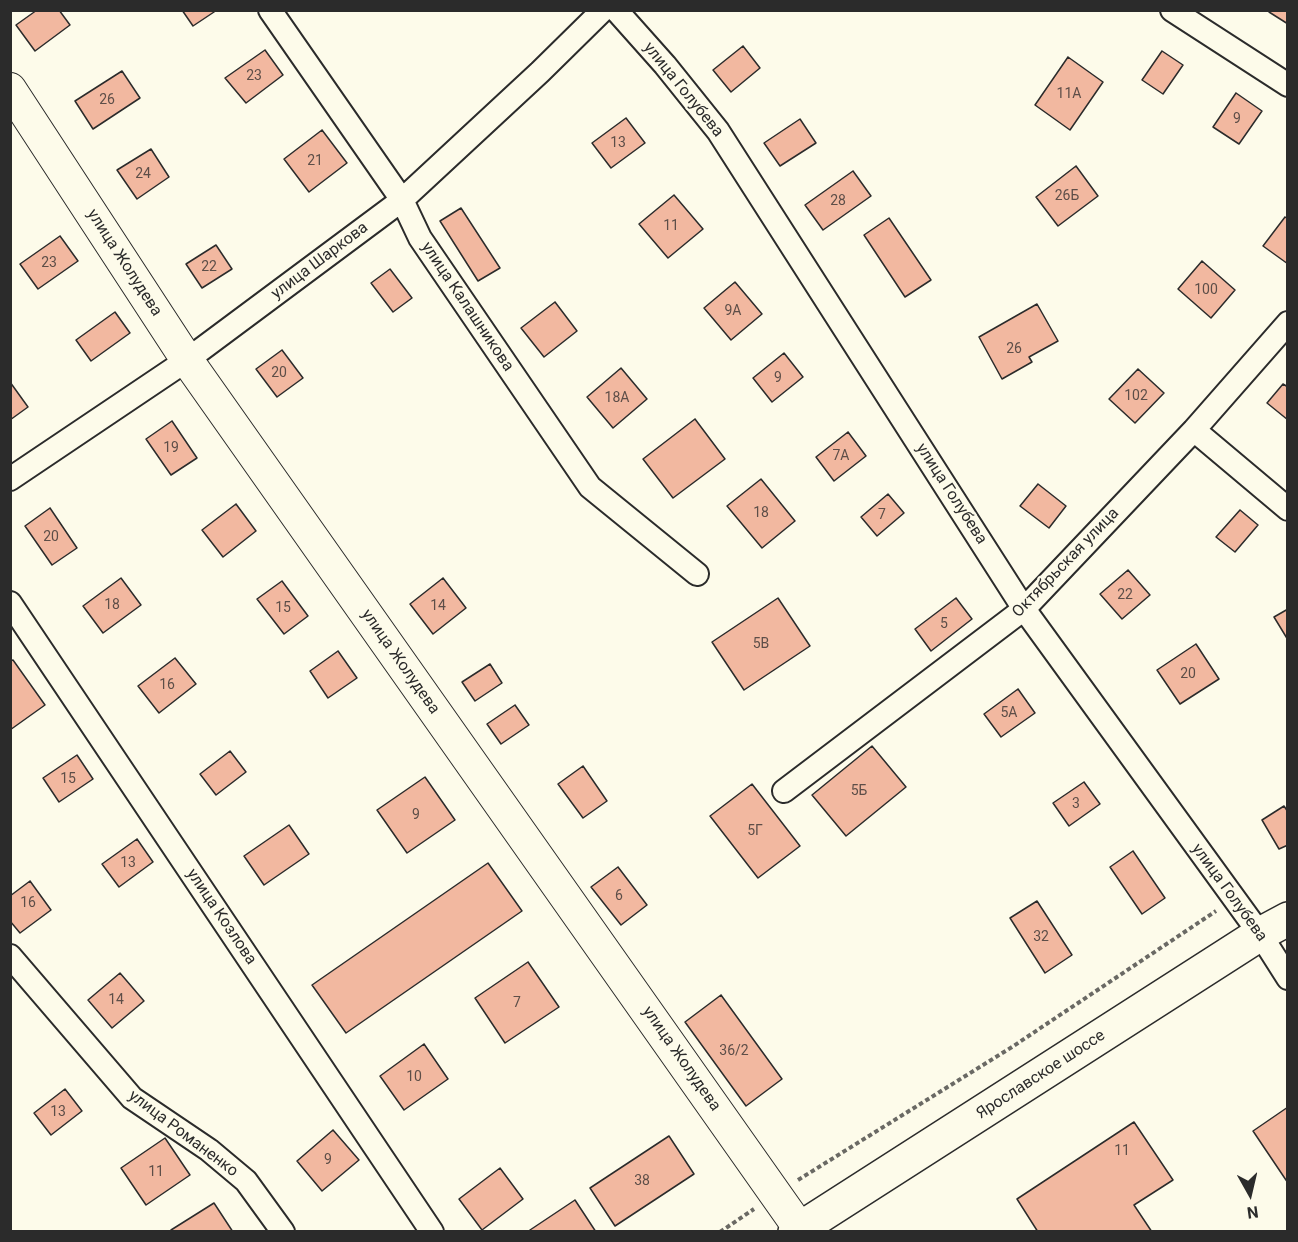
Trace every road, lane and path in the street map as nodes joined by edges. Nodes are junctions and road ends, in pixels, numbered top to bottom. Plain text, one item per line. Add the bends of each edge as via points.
1 (270, 10) edge
2 (603, 10) edge
3 (616, 10) edge
4 (1172, 10) edge
5 (1287, 85) edge
6 (10, 90) edge
7 (402, 200) junction
8 (1287, 323) edge
9 (187, 360) junction
10 (1194, 430) junction
11 (10, 479) edge
12 (1287, 509) edge
13 (696, 574) dead end
14 (10, 603) edge
15 (1024, 609) junction
16 (784, 791) dead end
17 (1234, 899) junction
18 (1274, 927) edge
19 (10, 956) edge
20 (1287, 978) edge
21 (776, 1194) junction
22 (798, 1230) edge
23 (284, 1232) edge
24 (432, 1232) edge
25 (720, 1232) edge

1 - 7 street, улица Калашникова
2 - 7 street, улица Шаркова
3 - 15 street, улица Голубева via 718,132
4 - 5 street
6 - 9 main road, улица Жолудева
7 - 9 street, улица Шаркова
7 - 13 street, улица Калашникова via 420,238 590,487
8 - 10 street, Октябрьская улица
9 - 11 street, улица Шаркова
9 - 21 main road, улица Жолудева
10 - 12 street
10 - 15 street, Октябрьская улица
14 - 24 street, улица Козлова
15 - 16 street, Октябрьская улица
15 - 17 street, улица Голубева
17 - 18 street, улица Голубева
17 - 21 path via 1012,1047
18 - 20 street, улица Голубева
18 - 22 main road, Ярославское шоссе
19 - 23 street, улица Романенко via 132,1098 209,1150 246,1181
21 - 22 main road, улица Жолудева
21 - 25 path

